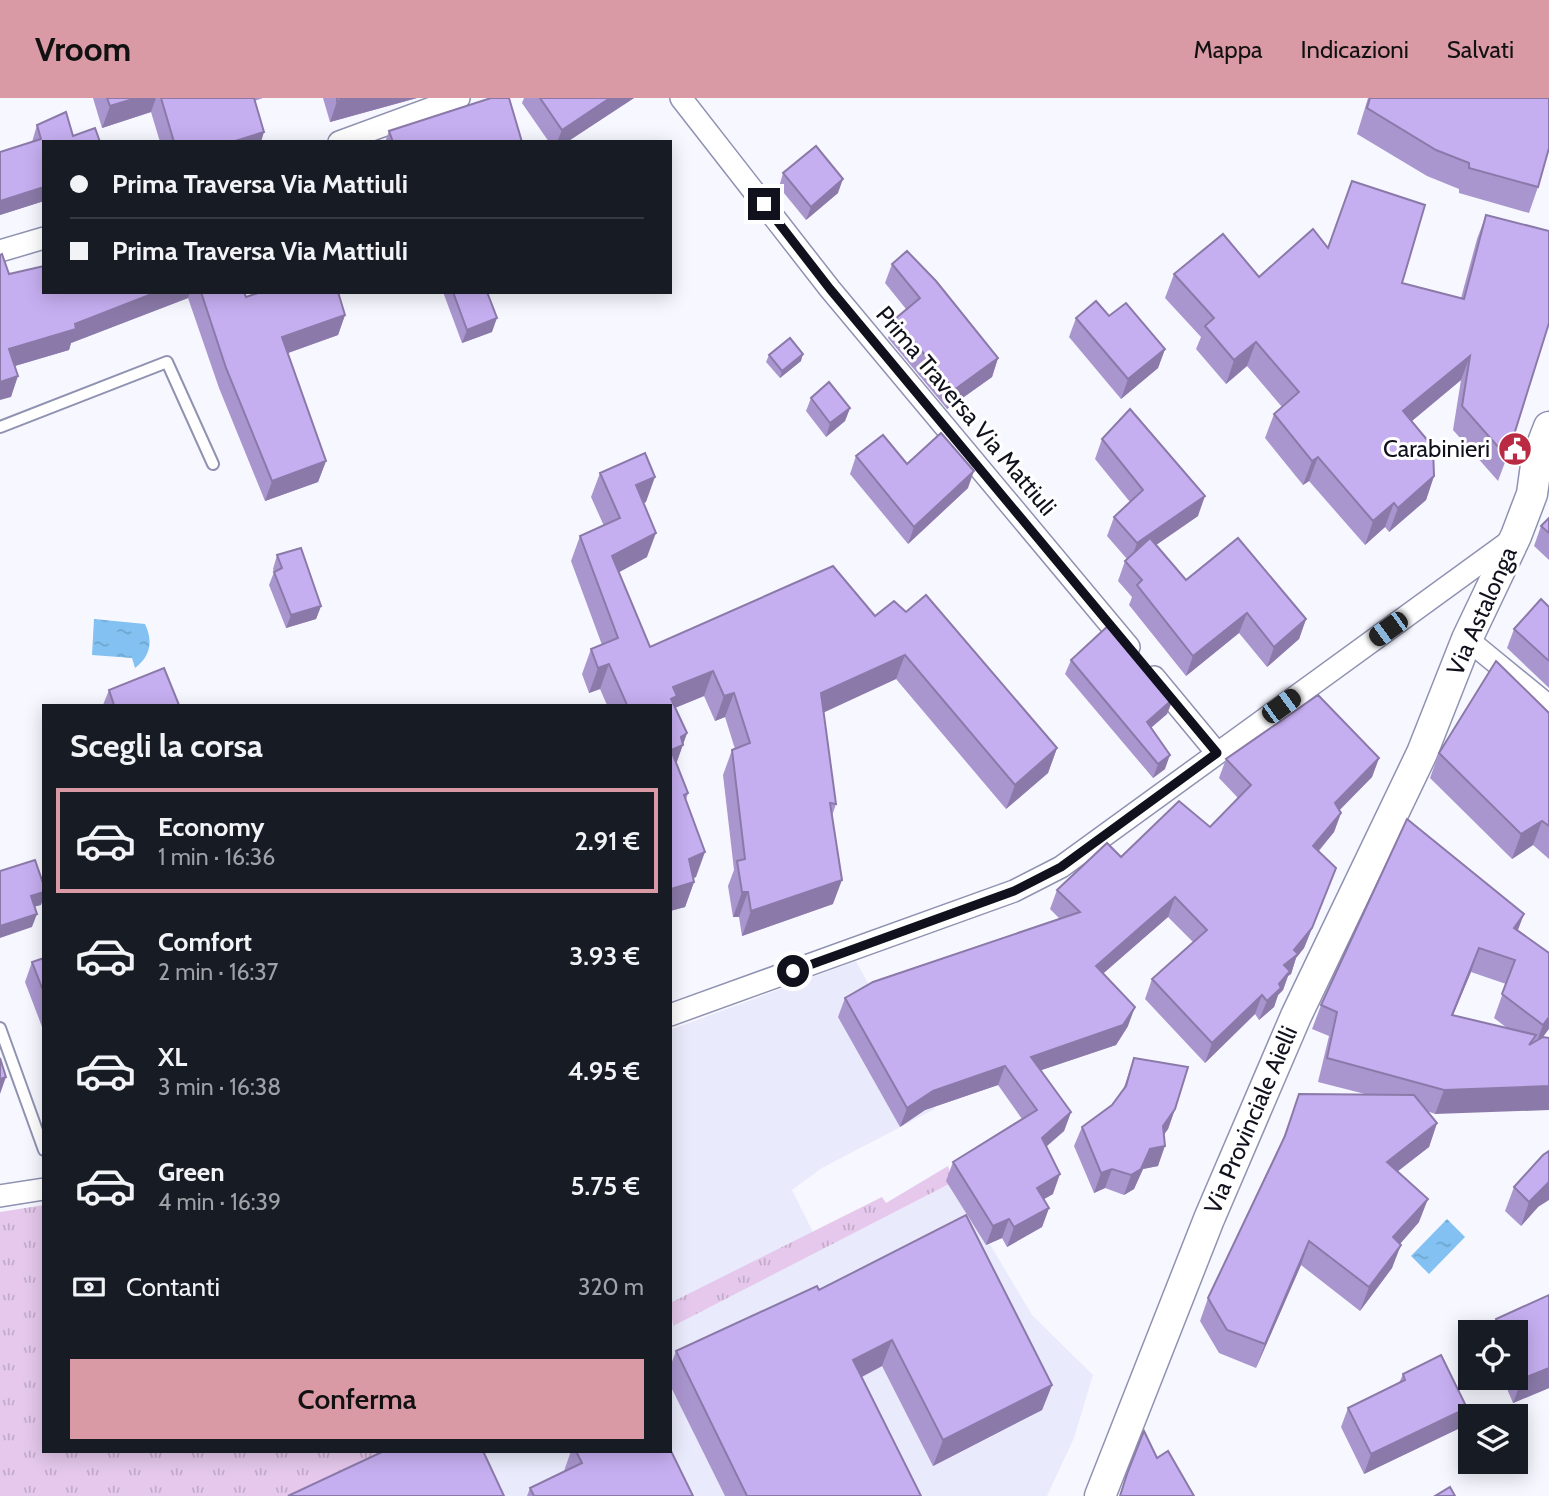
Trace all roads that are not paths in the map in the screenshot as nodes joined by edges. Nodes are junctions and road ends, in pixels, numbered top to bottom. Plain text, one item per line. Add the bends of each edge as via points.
1 (458, 98) edge
2 (681, 98) edge
3 (344, 140) edge
4 (42, 239) edge
5 (0, 251) edge
6 (0, 427) edge
7 (1549, 427) edge
8 (213, 464) dead end
9 (1541, 484) edge
10 (1517, 536) junction
11 (1467, 639) junction
12 (1549, 706) edge
13 (1217, 753) junction
14 (1422, 753) joint
15 (672, 1014) edge
16 (0, 1028) edge
17 (42, 1144) edge
18 (42, 1189) edge
19 (0, 1196) edge
20 (1100, 1493) edge

1 - 3 street
2 - 13 street, Prima Traversa Via Mattiuli via 830,289
4 - 5 street
6 - 8 lane via 167,362
7 - 9 street, Via Astalonga via 1537,458
9 - 10 street, Via Astalonga
10 - 11 street, Via Astalonga
10 - 13 street
11 - 12 street
11 - 14 street, Via Astalonga
13 - 15 street via 1061,867 1014,891
14 - 20 street, Via Provinciale Aielli via 1285,1042
16 - 17 lane
18 - 19 street

